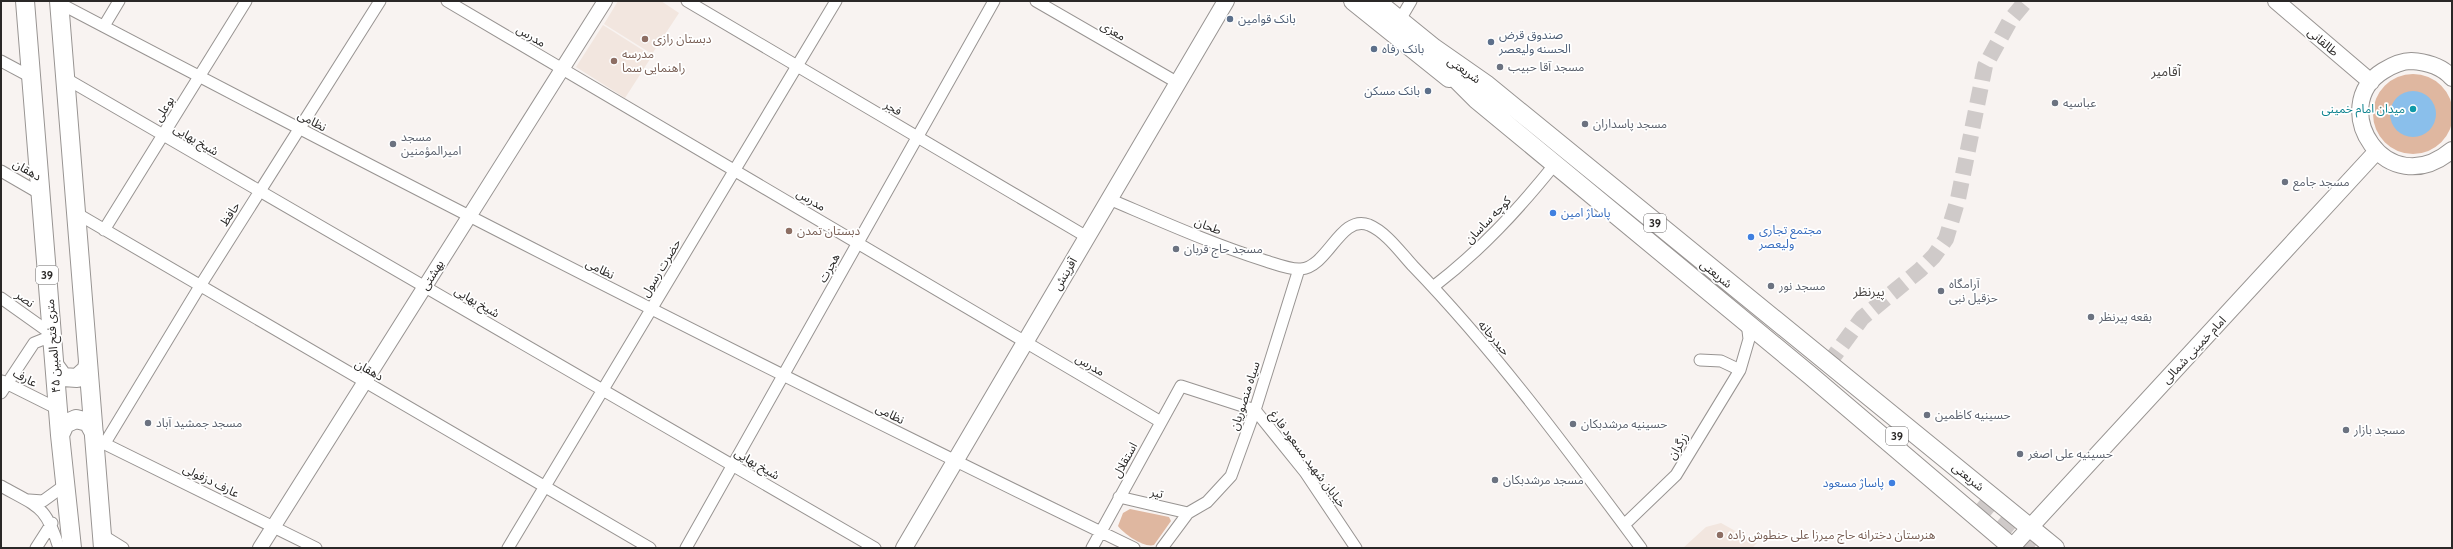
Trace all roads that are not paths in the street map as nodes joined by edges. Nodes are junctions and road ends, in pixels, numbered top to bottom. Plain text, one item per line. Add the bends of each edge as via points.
1 (25, 1) edge
2 (119, 1) edge
3 (246, 1) edge
4 (380, 1) edge
5 (447, 1) edge
6 (604, 1) edge
7 (687, 1) edge
8 (836, 1) edge
9 (994, 1) edge
10 (1036, 1) edge
11 (1226, 1) edge
12 (1353, 1) edge
13 (1368, 1) edge
14 (1376, 1) edge
15 (1390, 1) edge
16 (2276, 1) edge
17 (2289, 1) edge
18 (59, 2) edge
19 (1407, 7) edge
20 (104, 26) junction
21 (1, 61) edge
22 (797, 67) junction
23 (562, 69) junction
24 (2451, 75) edge
25 (29, 76) junction
26 (199, 76) junction
27 (65, 78) junction
28 (2375, 78) junction
29 (1178, 83) junction
30 (1482, 92) junction
31 (300, 129) junction
32 (163, 136) junction
33 (917, 137) junction
34 (2452, 150) edge
35 (2376, 152) junction
36 (1555, 164) junction
37 (734, 170) junction
38 (1, 171) edge
39 (39, 192) junction
40 (260, 192) junction
41 (1109, 199) junction
42 (76, 213) junction
43 (468, 217) junction
44 (104, 230) junction
45 (1087, 237) junction
46 (858, 243) junction
47 (1299, 269) junction
48 (200, 286) junction
49 (425, 286) junction
50 (1433, 287) junction
51 (1, 298) edge
52 (652, 309) junction
53 (1747, 322) junction
54 (53, 340) junction
55 (1025, 342) junction
56 (1700, 360) dead end
57 (88, 362) junction
58 (1824, 362) junction
59 (55, 366) junction
60 (1740, 370) junction
61 (784, 375) junction
62 (1811, 376) junction
63 (365, 382) junction
64 (3, 386) edge
65 (1181, 386) joint
66 (603, 390) junction
67 (58, 409) junction
68 (1255, 410) junction
69 (1161, 422) junction
70 (60, 435) junction
71 (98, 438) junction
72 (955, 461) junction
73 (733, 465) junction
74 (65, 485) junction
75 (1, 486) edge
76 (545, 487) junction
77 (1119, 498) junction
78 (27, 500) junction
79 (1188, 513) junction
80 (52, 523) junction
81 (1624, 525) junction
82 (274, 527) junction
83 (2030, 528) junction
84 (1101, 532) junction
85 (103, 542) edge
86 (36, 548) edge
87 (60, 548) edge
88 (72, 548) edge
89 (123, 548) edge
90 (260, 548) edge
91 (316, 548) edge
92 (508, 548) edge
93 (650, 548) edge
94 (686, 548) edge
95 (875, 548) edge
96 (904, 548) edge
97 (1092, 548) edge
98 (1134, 548) edge
99 (1162, 548) edge
100 (1356, 548) edge
101 (1641, 548) edge
102 (2012, 548) edge
103 (2055, 548) edge

1 - 25 main road, ۴۵ متری فتح المبین / 39
2 - 20 street
3 - 26 street, بوعلی
4 - 31 street, حافظ
5 - 23 street, مدرس
6 - 23 street, بهشتی
7 - 22 street, فجر
8 - 22 street, حضرت رسول
9 - 33 street, هجرت
10 - 29 street, معزی
11 - 29 main road, آفرینش
12 - 30 main road
13 - 30 main road, شریعتی / 39
14 - 30 main road, شریعتی / 39 via 1434,48
15 - 19 main road
16 - 28 main road, طالقانی
17 - 28 main road, طالقانی
18 - 20 street, نظامی
18 - 27 main road
19 - 30 main road
20 - 26 street, نظامی
21 - 25 street
22 - 33 street, فجر
22 - 37 street, حضرت رسول
23 - 37 street, مدرس
23 - 43 street, بهشتی
24 - 28 main road via 2422,61 2399,63
25 - 39 main road, ۴۵ متری فتح المبین / 39
26 - 31 street, نظامی
26 - 32 street, بوعلی
27 - 32 street, شیخ بهایی
27 - 42 main road
28 - 35 main road via 2362,98 2360,116 2362,129
29 - 41 main road, آفرینش
30 - 36 main road, شریعتی / 39
30 - 58 main road, شریعتی / 39
31 - 40 street, حافظ
31 - 43 street, نظامی
32 - 40 street, شیخ بهایی
32 - 44 street, بوعلی
33 - 45 street, فجر
33 - 46 street, هجرت
34 - 35 main road via 2441,159 2425,166 2407,166 2391,162
35 - 83 main road, امام خمینی شمالی
36 - 50 street, کوچه ساسان via 1504,226
36 - 53 main road, شریعتی / 39
37 - 46 street, مدرس
37 - 52 street, حضرت رسول
38 - 39 street, دهقان
39 - 54 main road, ۴۵ متری فتح المبین / 39
40 - 48 street, حافظ
40 - 49 street, شیخ بهایی
41 - 45 main road, آفرینش
41 - 47 street, طحان via 1222,245 1285,267
42 - 44 street, دهقان
42 - 57 main road
43 - 49 street, بهشتی
43 - 52 street, نظامی
44 - 48 street, دهقان
45 - 55 main road, آفرینش
46 - 55 street, مدرس
46 - 61 street, هجرت
47 - 50 street, حیدرخانه via 1311,266 1319,260 1344,230 1364,224 1381,233
47 - 68 street, سیاه منصوریان
48 - 63 street, دهقان
48 - 71 street, حافظ
49 - 63 street, بهشتی
49 - 66 street, شیخ بهایی
50 - 81 street, حیدرخانه via 1550,425
51 - 54 street, نصر
52 - 61 street, نظامی
52 - 66 street, حضرت رسول
53 - 60 street, زرگران via 1750,339
53 - 62 main road, شریعتی / 39
54 - 59 main road, ۴۵ متری فتح المبین / 39
54 - 64 street via 44,339 34,343
55 - 69 street, مدرس
55 - 72 main road, آفرینش
56 - 60 street via 1721,362
57 - 59 main road via 87,369 77,378 64,377
57 - 71 main road
58 - 62 main road, 39 via 1855,395 1979,502 1852,399
58 - 83 main road, شریعتی via 1860,388
59 - 67 main road, ۴۵ متری فتح المبین / 39
60 - 81 street, زرگران via 1676,475
61 - 72 street, نظامی
61 - 73 street, هجرت
62 - 102 main road, شریعتی
63 - 76 street, دهقان
63 - 82 street, بهشتی
64 - 67 street, عارف
65 - 68 street, خیابان شهید مسعود فارغ
65 - 69 street, استقلال
66 - 73 street, شیخ بهایی
66 - 76 street, حضرت رسول
67 - 70 main road, ۴۵ متری فتح المبین / 39
68 - 79 street, سیاه منصوریان via 1232,476 1207,502
68 - 100 street, خیابان شهید مسعود فارغ via 1305,472
69 - 77 street, استقلال
70 - 71 main road via 65,424 76,419 88,422
70 - 74 main road, ۴۵ متری فتح المبین / 39
71 - 82 street, عارف دزفولی
71 - 85 main road
72 - 84 street, نظامی
72 - 96 main road, آفرینش
73 - 94 street, هجرت
73 - 95 street, شیخ بهایی
74 - 78 street via 43,501
74 - 88 main road, ۴۵ متری فتح المبین / 39
75 - 78 street
76 - 92 street, حضرت رسول
76 - 93 street, دهقان
77 - 79 street, تیر
77 - 84 street, استقلال
78 - 80 street via 40,508
79 - 99 street
80 - 86 street
80 - 87 street
81 - 101 street, حیدرخانه
82 - 90 street, بهشتی
82 - 91 street, عارف دزفولی
83 - 102 main road, امام خمینی شمالی
83 - 103 main road, شریعتی
84 - 97 street, استقلال
84 - 98 street, نظامی
85 - 89 street

